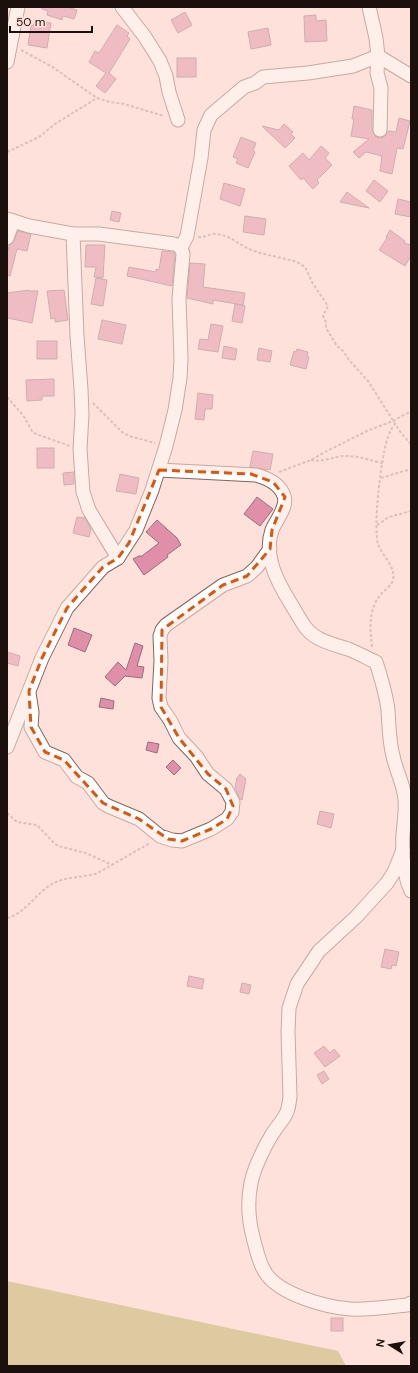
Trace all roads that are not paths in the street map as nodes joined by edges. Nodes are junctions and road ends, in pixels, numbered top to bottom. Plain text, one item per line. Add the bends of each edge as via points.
1 (18, 7) edge
2 (122, 7) edge
3 (369, 7) edge
4 (378, 56) junction
5 (7, 62) edge
6 (411, 76) edge
7 (178, 120) road end
8 (380, 130) dead end
9 (10, 220) edge
10 (73, 234) junction
11 (7, 238) edge
12 (181, 248) junction
13 (159, 470) junction
14 (270, 549) junction
15 (118, 558) junction
16 (29, 691) junction
17 (8, 742) edge
18 (406, 776) edge
19 (407, 835) edge
20 (403, 850) junction
21 (411, 891) edge
22 (411, 1303) edge

1 - 5 street
2 - 7 street via 160,61
3 - 4 street
4 - 6 street
4 - 8 street via 377,73 381,88
4 - 12 street via 353,66 308,74 263,76 244,87 211,115 204,130 187,236
9 - 10 street
9 - 11 street
10 - 12 street via 98,234 158,241
10 - 15 street via 82,414 80,449 83,492 89,510
12 - 13 street via 183,254 179,298 180,378 175,410
13 - 14 street via 251,474 263,476 273,482 285,497 272,530
13 - 15 street via 136,530
14 - 16 street via 247,576 223,585 166,625 160,636 161,707 179,738 208,774 226,789 233,802 232,812 222,823 182,841 172,840 160,836 139,819 108,806 88,783 77,777 64,760 45,752 31,727 32,705
14 - 18 street via 275,577 312,635 376,662 388,710 393,757
15 - 16 street via 103,567 67,608
16 - 17 street
18 - 19 street
19 - 20 street
20 - 21 street via 405,872
20 - 22 street via 397,867 387,882 356,917 319,952 297,984 289,1008 289,1106 286,1116 264,1149 251,1183 249,1217 265,1273 283,1289 320,1303 348,1308 374,1309

